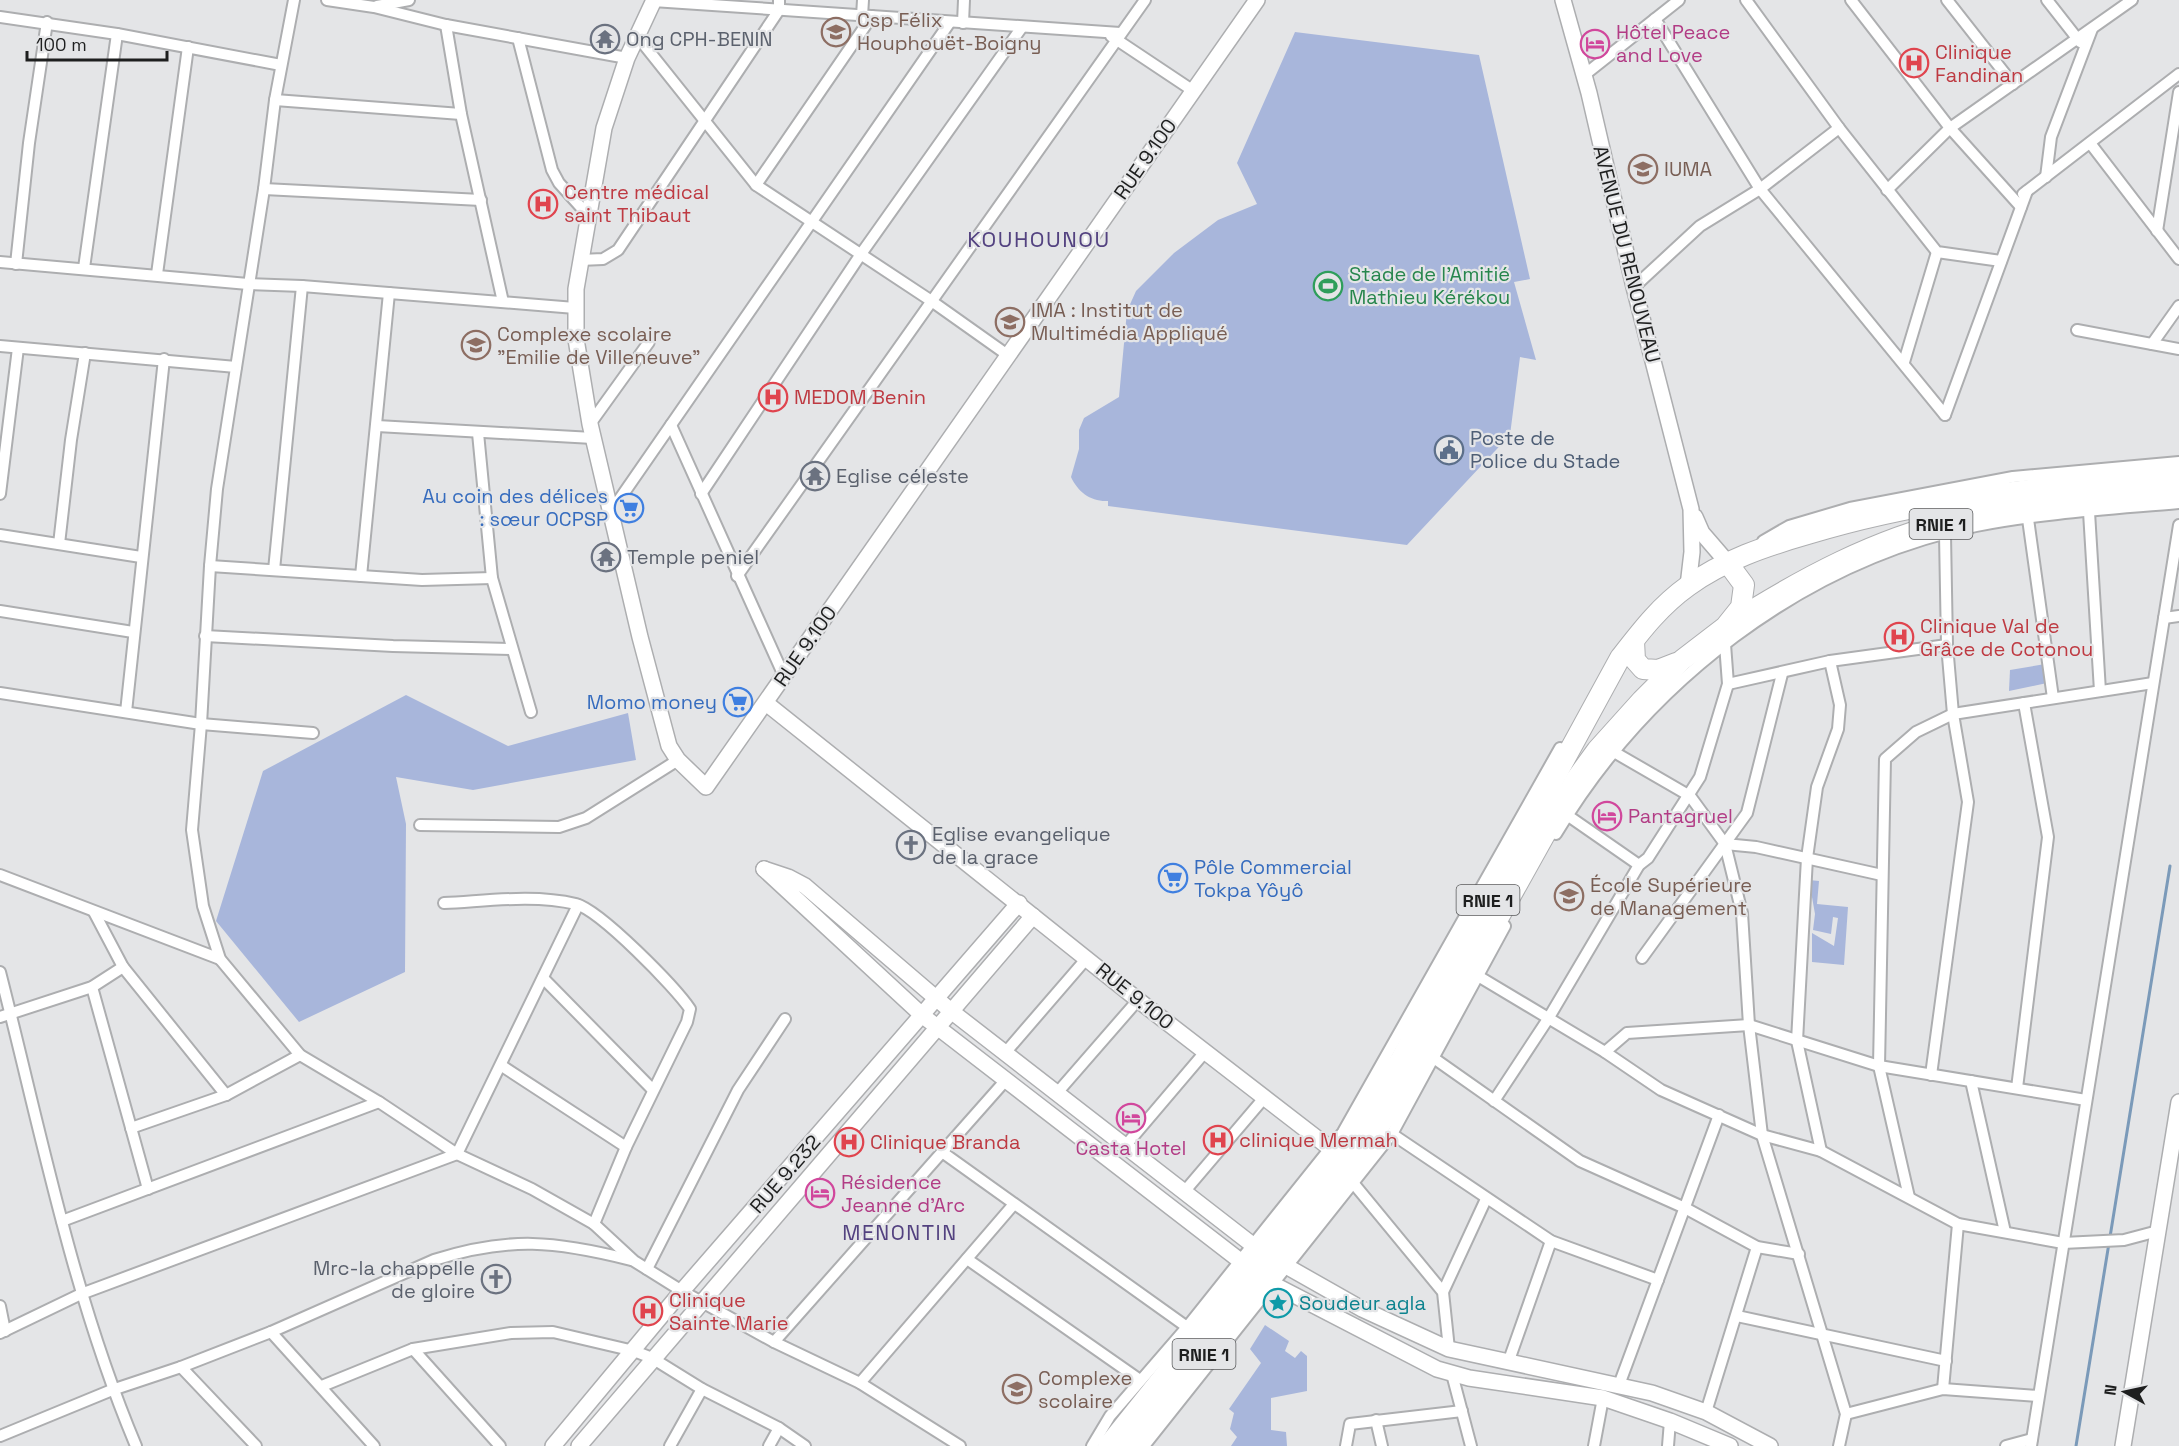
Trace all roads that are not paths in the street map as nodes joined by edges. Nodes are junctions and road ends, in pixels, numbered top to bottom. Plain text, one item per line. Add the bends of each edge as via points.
1 (294, 0) edge
2 (327, 0) edge
3 (409, 0) edge
4 (863, 0) edge
5 (964, 0) edge
6 (1145, 0) edge
7 (1257, 0) edge
8 (1563, 0) edge
9 (1679, 0) edge
10 (1746, 0) edge
11 (1851, 0) edge
12 (1947, 0) edge
13 (2047, 0) edge
14 (2132, 0) edge
15 (654, 1) edge
16 (779, 5) edge
17 (374, 7) junction
18 (867, 16) junction
19 (0, 17) edge
20 (1655, 20) junction
21 (47, 22) junction
22 (950, 22) junction
23 (963, 22) junction
24 (446, 25) junction
25 (1022, 27) junction
26 (2092, 28) junction
27 (117, 34) junction
28 (637, 36) junction
29 (1119, 37) junction
30 (518, 39) junction
31 (2077, 39) junction
32 (188, 47) junction
33 (2085, 48) junction
34 (627, 58) junction
35 (281, 65) junction
36 (2179, 74) edge
37 (1583, 76) junction
38 (2013, 84) junction
39 (1192, 90) junction
40 (2179, 92) edge
41 (275, 100) junction
42 (460, 114) junction
43 (705, 120) junction
44 (1839, 128) junction
45 (1950, 128) junction
46 (2090, 143) junction
47 (2046, 177) junction
48 (756, 184) junction
49 (264, 189) junction
50 (1760, 189) junction
51 (1887, 190) junction
52 (480, 200) junction
53 (2018, 203) junction
54 (587, 214) junction
55 (811, 222) junction
56 (2157, 231) junction
57 (1937, 252) junction
58 (861, 254) junction
59 (2179, 259) edge
60 (580, 260) junction
61 (2001, 261) junction
62 (0, 262) edge
63 (16, 264) junction
64 (84, 268) junction
65 (157, 274) junction
66 (248, 284) junction
67 (302, 286) junction
68 (1634, 287) junction
69 (389, 293) junction
70 (930, 300) junction
71 (503, 302) junction
72 (2179, 306) edge
73 (575, 308) junction
74 (2077, 330) dead end
75 (649, 342) dead end
76 (2152, 344) junction
77 (0, 346) edge
78 (18, 348) junction
79 (2179, 349) edge
80 (85, 353) junction
81 (1009, 356) junction
82 (164, 359) junction
83 (1904, 362) junction
84 (236, 368) junction
85 (671, 425) junction
86 (377, 426) junction
87 (591, 431) junction
88 (478, 433) junction
89 (2179, 462) edge
90 (2179, 473) edge
91 (2179, 492) edge
92 (0, 494) edge
93 (701, 494) junction
94 (2179, 503) edge
95 (1691, 508) junction
96 (2088, 512) junction
97 (610, 513) junction
98 (2028, 519) junction
99 (2179, 525) edge
100 (0, 535) edge
101 (1945, 535) junction
102 (59, 544) junction
103 (141, 557) junction
104 (1735, 559) junction
105 (210, 566) junction
106 (274, 570) junction
107 (361, 576) junction
108 (737, 576) junction
109 (492, 578) junction
110 (1688, 586) junction
111 (0, 611) edge
112 (2179, 616) edge
113 (2164, 618) junction
114 (134, 632) junction
115 (1725, 635) junction
116 (205, 636) junction
117 (1634, 641) junction
118 (1947, 645) junction
119 (512, 649) junction
120 (1620, 658) junction
121 (1682, 660) junction
122 (1830, 661) junction
123 (1782, 674) junction
124 (784, 676) junction
125 (2153, 683) junction
126 (1728, 684) junction
127 (2100, 692) junction
128 (0, 693) edge
129 (2053, 698) junction
130 (766, 703) junction
131 (2024, 703) junction
132 (126, 712) junction
133 (531, 712) dead end
134 (1953, 714) junction
135 (201, 724) junction
136 (313, 733) dead end
137 (1614, 752) junction
138 (678, 760) junction
139 (1690, 796) junction
140 (1567, 815) junction
141 (420, 825) dead end
142 (1725, 844) junction
143 (1807, 858) junction
144 (1639, 865) junction
145 (0, 875) edge
146 (1882, 875) junction
147 (444, 903) dead end
148 (1019, 903) junction
149 (578, 905) junction
150 (94, 912) junction
151 (1033, 916) junction
152 (858, 931) junction
153 (845, 946) junction
154 (1087, 958) junction
155 (1642, 958) dead end
156 (220, 959) junction
157 (123, 967) junction
158 (0, 972) edge
159 (1478, 976) junction
160 (543, 978) junction
161 (92, 987) junction
162 (936, 999) junction
163 (1138, 1000) junction
164 (951, 1011) junction
165 (5, 1015) edge
166 (923, 1016) junction
167 (785, 1019) dead end
168 (1548, 1019) junction
169 (1749, 1025) junction
170 (938, 1027) junction
171 (1797, 1041) junction
172 (1205, 1052) junction
173 (1605, 1052) junction
174 (1005, 1053) junction
175 (300, 1055) junction
176 (1435, 1059) junction
177 (502, 1065) junction
178 (1879, 1066) junction
179 (1931, 1075) junction
180 (1005, 1081) junction
181 (1971, 1081) junction
182 (2017, 1088) junction
183 (653, 1090) junction
184 (1057, 1093) junction
185 (226, 1095) junction
186 (1264, 1098) junction
187 (2086, 1100) junction
188 (1494, 1101) junction
189 (380, 1102) junction
190 (2179, 1102) edge
191 (1719, 1114) junction
192 (131, 1128) junction
193 (2177, 1128) edge
194 (1392, 1134) junction
195 (1762, 1135) junction
196 (1126, 1145) junction
197 (626, 1148) junction
198 (1331, 1149) junction
199 (1821, 1151) junction
200 (942, 1152) junction
201 (457, 1154) junction
202 (1354, 1184) junction
203 (148, 1189) junction
204 (1184, 1192) junction
205 (1909, 1197) junction
206 (1486, 1199) junction
207 (1014, 1204) junction
208 (1685, 1208) junction
209 (62, 1221) junction
210 (594, 1224) junction
211 (1958, 1224) junction
212 (2158, 1231) junction
213 (2005, 1232) junction
214 (1551, 1241) junction
215 (2062, 1243) junction
216 (1756, 1247) junction
217 (1799, 1254) junction
218 (1270, 1257) junction
219 (967, 1259) junction
220 (634, 1261) junction
221 (647, 1269) junction
222 (1257, 1274) junction
223 (1658, 1280) junction
224 (682, 1291) junction
225 (1443, 1292) junction
226 (81, 1294) junction
227 (700, 1301) junction
228 (0, 1306) edge
229 (1737, 1316) junction
230 (1187, 1327) junction
231 (3, 1332) edge
232 (271, 1332) junction
233 (1824, 1333) junction
234 (774, 1342) junction
235 (413, 1349) junction
236 (1449, 1349) junction
237 (634, 1351) junction
238 (652, 1358) junction
239 (1946, 1361) junction
240 (1508, 1363) junction
241 (181, 1367) junction
242 (1452, 1374) junction
243 (1140, 1380) junction
244 (860, 1383) junction
245 (1619, 1385) junction
246 (322, 1386) junction
247 (702, 1389) junction
248 (1943, 1389) junction
249 (112, 1390) junction
250 (2038, 1396) junction
251 (1603, 1398) junction
252 (1462, 1411) junction
253 (1706, 1412) junction
254 (1846, 1414) junction
255 (1376, 1420) junction
256 (1670, 1420) junction
257 (779, 1428) junction
258 (0, 1436) edge
259 (2031, 1442) edge
260 (136, 1446) edge
261 (256, 1446) edge
262 (374, 1446) edge
263 (500, 1446) edge
264 (553, 1446) edge
265 (579, 1446) edge
266 (670, 1446) edge
267 (769, 1446) edge
268 (806, 1446) edge
269 (960, 1446) edge
270 (1092, 1446) edge
271 (1108, 1446) edge
272 (1130, 1446) edge
273 (1144, 1446) edge
274 (1346, 1446) edge
275 (1382, 1446) edge
276 (1471, 1446) edge
277 (1594, 1446) edge
278 (1668, 1446) edge
279 (1730, 1446) edge
280 (1770, 1446) edge
281 (1839, 1446) edge
282 (2006, 1446) edge
283 (2123, 1446) edge

1 - 35 street
2 - 17 street
3 - 17 street
4 - 18 street
5 - 23 street
6 - 29 street
7 - 39 street, RUE 9.100
8 - 37 street, AVENUE DU RENOUVEAU
9 - 20 street
10 - 44 street
11 - 45 street
12 - 38 street
13 - 31 street
14 - 26 street
15 - 16 street
15 - 28 street
16 - 18 street
16 - 43 street
17 - 24 street
18 - 22 street
18 - 48 street
19 - 21 street
20 - 37 street
20 - 50 street
21 - 27 street
21 - 63 street
22 - 23 street
22 - 55 street
23 - 25 street
24 - 30 street
24 - 42 street
25 - 29 street via 1106,32
25 - 58 street
26 - 31 street
26 - 33 street
27 - 32 street
27 - 64 street
28 - 34 street
28 - 43 street
29 - 39 street
29 - 70 street
30 - 34 street
30 - 54 street via 552,170
31 - 33 street
31 - 38 street
32 - 35 street
32 - 65 street
33 - 47 street via 2051,137
34 - 54 street via 604,128
35 - 41 street
36 - 46 street
37 - 68 street, AVENUE DU RENOUVEAU
38 - 45 street
39 - 81 street, RUE 9.100
40 - 56 street
41 - 42 street
41 - 49 street
42 - 52 street
43 - 48 street
43 - 60 street via 618,249 603,259
44 - 50 street
44 - 51 street
45 - 51 street
45 - 53 street
46 - 47 street
46 - 56 street
47 - 53 street
48 - 55 street
49 - 52 street
49 - 66 street
50 - 68 street via 1700,226
50 - 83 street
51 - 57 street
52 - 71 street
53 - 61 street
54 - 60 street
55 - 58 street
55 - 85 street
56 - 59 street
57 - 61 street
57 - 83 street
58 - 70 street
58 - 93 street
60 - 73 street
61 - 83 street via 1945,414
62 - 63 street
63 - 64 street
64 - 65 street
65 - 66 street
66 - 67 street
66 - 84 street
67 - 69 street
67 - 106 street
68 - 95 street, AVENUE DU RENOUVEAU
69 - 71 street
69 - 86 street
70 - 81 street
70 - 108 street
71 - 73 street
72 - 76 street
73 - 87 street via 578,360
74 - 76 street
75 - 87 street
76 - 79 street
77 - 78 street
78 - 80 street
78 - 92 street
80 - 82 street
80 - 102 street
81 - 124 street, RUE 9.100
82 - 84 street
82 - 103 street
84 - 105 street via 217,489
85 - 93 street
85 - 97 street
86 - 88 street
86 - 107 street
87 - 88 street
87 - 97 street
88 - 109 street
89 - 104 street via 2013,477 1850,508 1789,526
90 - 104 highway, RNIE 1 via 1915,506 1827,528
91 - 115 highway, RNIE 1 via 2002,511 1910,533 1824,568
93 - 108 street
94 - 96 street
95 - 104 street, AVENUE DU RENOUVEAU via 1702,533
95 - 110 street, AVENUE DU RENOUVEAU
96 - 98 street
96 - 127 street
97 - 138 street via 669,746
98 - 101 street
98 - 129 street
99 - 113 street
100 - 102 street
101 - 115 street via 1892,551
101 - 118 street
102 - 103 street
103 - 114 street
104 - 110 highway, RNIE 1
104 - 115 highway via 1745,593
105 - 106 street
105 - 116 street
106 - 107 street
107 - 109 street
108 - 124 street
109 - 119 street
110 - 117 highway, RNIE 1 via 1664,605
111 - 114 street
112 - 113 street
113 - 125 street
114 - 132 street
115 - 121 highway, RNIE 1
115 - 126 street
115 - 137 street
116 - 119 street
116 - 135 street
117 - 120 highway, RNIE 1
117 - 121 highway via 1635,660 1643,669 1658,670
118 - 122 street
118 - 134 street
119 - 133 street
120 - 198 street via 1568,733
120 - 218 highway, RNIE 1 via 1379,1097
121 - 218 highway, RNIE 1 via 1615,729 1576,779 1386,1117 1349,1174
122 - 123 street
122 - 143 street via 1840,705 1838,729 1817,787
123 - 126 street
123 - 142 street via 1748,813
124 - 130 street, RUE 9.100
125 - 127 street
125 - 187 street
126 - 139 street via 1700,777
127 - 129 street
128 - 132 street
129 - 131 street
130 - 138 street via 706,787
130 - 148 street, RUE 9.100
131 - 134 street
131 - 182 street via 2048,837
132 - 135 street
134 - 146 street via 1916,732 1885,759
134 - 179 street via 1968,802
135 - 136 street
135 - 156 street via 192,840 203,906
137 - 139 street
137 - 140 street
138 - 141 street via 586,818 559,827
139 - 142 street
139 - 144 street via 1648,858
140 - 144 street
140 - 159 street
142 - 143 street
142 - 155 street
142 - 169 street via 1742,914
143 - 146 street
143 - 171 street
144 - 168 street
145 - 150 street
146 - 178 street
147 - 149 street via 514,900
148 - 151 street, RUE 9.100
148 - 162 street, RUE 9.232
149 - 160 street
149 - 183 street via 634,950 679,993 690,1010
150 - 156 street
150 - 157 street
151 - 154 street, RUE 9.100
151 - 164 street, RUE 9.232
152 - 153 street
152 - 153 street via 805,886 764,869
152 - 162 street
153 - 166 street
154 - 163 street, RUE 9.100
154 - 174 street
156 - 175 street
157 - 161 street
157 - 185 street
158 - 165 street
159 - 168 street
159 - 176 street
160 - 177 street
160 - 183 street
161 - 165 street
161 - 192 street
162 - 164 street
162 - 166 street, RUE 9.232
163 - 172 street, RUE 9.100
163 - 184 street
164 - 170 street, RUE 9.232
164 - 174 street
165 - 209 street
166 - 170 street
166 - 224 street, RUE 9.232
167 - 221 street via 738,1090
168 - 173 street
168 - 188 street
169 - 171 street
169 - 173 street via 1627,1033
169 - 195 street
170 - 180 street
170 - 227 street, RUE 9.232
171 - 178 street
171 - 199 street
172 - 186 street, RUE 9.100
172 - 196 street
173 - 191 street via 1662,1090
174 - 184 street
175 - 185 street
175 - 189 street
176 - 188 street
176 - 194 street
177 - 197 street
177 - 201 street
178 - 179 street
178 - 205 street
179 - 181 street
180 - 200 street
180 - 222 street
181 - 182 street
181 - 213 street
182 - 187 street
183 - 197 street
184 - 196 street
185 - 192 street
186 - 198 street, RUE 9.100
186 - 204 street
187 - 215 street
188 - 208 street via 1580,1161
189 - 201 street
189 - 203 street
190 - 193 street
191 - 195 street
191 - 208 street
192 - 203 street
193 - 212 street
194 - 202 street
194 - 206 street
195 - 199 street
195 - 217 street
196 - 204 street
197 - 210 street
198 - 218 street
199 - 205 street
200 - 207 street
200 - 234 street
201 - 210 street
201 - 226 street
202 - 218 street
202 - 225 street
203 - 209 street
204 - 218 street
205 - 211 street
206 - 214 street
206 - 225 street
207 - 219 street
207 - 230 street
208 - 216 street
208 - 223 street
209 - 226 street
210 - 220 street
211 - 213 street
211 - 239 street
212 - 215 street via 2124,1240
212 - 283 street
213 - 215 street
214 - 223 street
214 - 240 street
215 - 250 street
216 - 217 street
216 - 229 street
217 - 233 street
218 - 222 highway, RNIE 1
218 - 222 street
218 - 236 street via 1362,1309
219 - 243 street
219 - 244 street
220 - 221 street
220 - 232 street via 543,1242 483,1247 434,1260
221 - 224 street
222 - 230 street
222 - 242 street
222 - 271 highway, RNIE 1
222 - 272 highway, RNIE 1
222 - 273 street
223 - 245 street
224 - 227 street
224 - 237 street, RUE 9.232
225 - 236 street
226 - 231 street
226 - 249 street
227 - 234 street
227 - 238 street, RUE 9.232
228 - 231 street
229 - 233 street
229 - 253 street
230 - 243 street
232 - 241 street
232 - 246 street
233 - 239 street
233 - 254 street
234 - 244 street
235 - 237 street via 531,1331 553,1332
235 - 246 street
235 - 263 street
236 - 240 street
237 - 238 street
237 - 264 street, RUE 9.232
238 - 247 street
238 - 265 street, RUE 9.232
239 - 248 street
240 - 245 street
241 - 249 street
241 - 261 street
242 - 251 street
242 - 252 street
243 - 270 street via 1110,1416
244 - 269 street
245 - 253 street
246 - 262 street
247 - 257 street
247 - 266 street
248 - 250 street
248 - 254 street
249 - 258 street
249 - 260 street
250 - 259 street
251 - 256 street
251 - 277 street
252 - 255 street
252 - 276 street
253 - 280 street
254 - 281 street
255 - 274 street via 1350,1424
255 - 275 street
256 - 278 street
256 - 279 street
257 - 267 street
257 - 268 street
259 - 282 street

